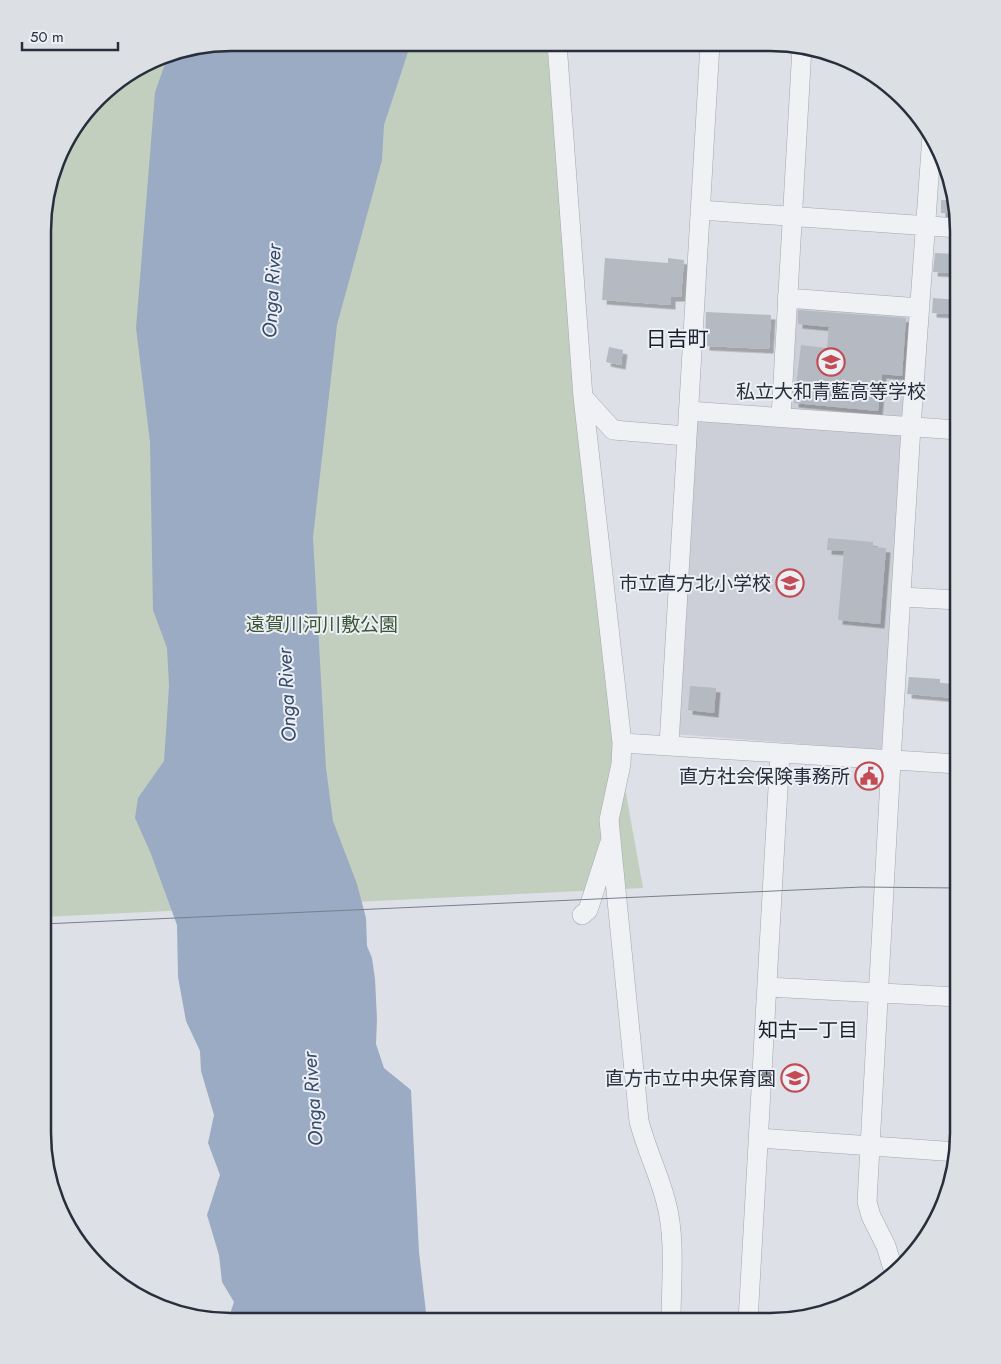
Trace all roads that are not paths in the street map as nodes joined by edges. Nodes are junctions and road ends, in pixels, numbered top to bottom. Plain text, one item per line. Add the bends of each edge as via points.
1 (558, 51) edge
2 (710, 51) edge
3 (802, 54) edge
4 (931, 151) edge
5 (700, 210) junction
6 (792, 216) junction
7 (926, 225) junction
8 (950, 227) edge
9 (787, 298) junction
10 (920, 308) junction
11 (583, 397) junction
12 (688, 411) junction
13 (781, 417) junction
14 (911, 426) junction
15 (950, 429) edge
16 (686, 436) junction
17 (902, 597) junction
18 (950, 600) edge
19 (622, 743) junction
20 (669, 745) junction
21 (780, 754) junction
22 (891, 761) junction
23 (950, 764) edge
24 (610, 839) junction
25 (582, 916) dead end
26 (767, 987) junction
27 (878, 993) junction
28 (950, 998) edge
29 (758, 1138) junction
30 (870, 1145) junction
31 (948, 1151) edge
32 (892, 1265) edge
33 (671, 1313) edge
34 (748, 1313) edge

1 - 11 street
2 - 5 street
3 - 6 street
4 - 7 street
5 - 6 street
5 - 12 street
6 - 7 street
6 - 9 street
7 - 8 street
7 - 10 street
9 - 10 street
9 - 13 street
10 - 14 street
11 - 16 street via 613,430
11 - 19 street
12 - 13 street
12 - 16 street
13 - 14 street
14 - 15 street
14 - 17 street
16 - 20 street
17 - 18 street
17 - 22 street
19 - 20 street
19 - 24 street via 621,764 609,820
20 - 21 street
21 - 22 street
21 - 26 street
22 - 23 street
22 - 27 street
24 - 25 street via 588,910
24 - 33 street via 639,1121 666,1201 671,1226
26 - 27 street
26 - 29 street
27 - 28 street
27 - 30 street
29 - 30 street
29 - 34 street
30 - 31 street
30 - 32 street via 867,1202

